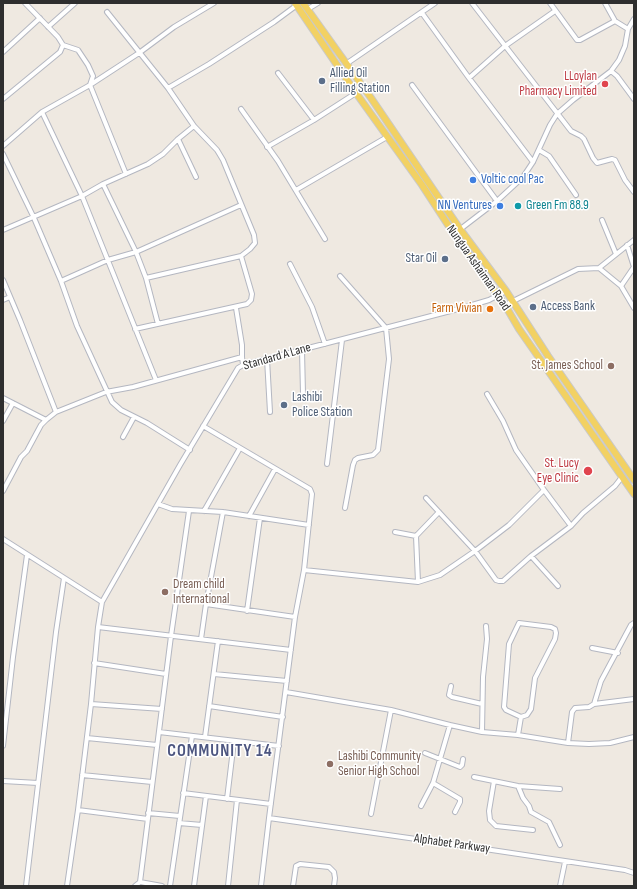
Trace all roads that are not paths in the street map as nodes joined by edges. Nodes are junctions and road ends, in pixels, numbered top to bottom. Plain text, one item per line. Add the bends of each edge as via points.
1 (26, 3) edge
2 (75, 3) edge
3 (214, 3) edge
4 (318, 3) edge
5 (435, 3) edge
6 (472, 3) edge
7 (550, 3) edge
8 (605, 3) edge
9 (298, 4) edge
10 (308, 10) junction
11 (555, 11) junction
12 (107, 12) dead end
13 (422, 13) junction
14 (40, 18) junction
15 (634, 18) edge
16 (615, 21) junction
17 (48, 27) junction
18 (628, 30) junction
19 (63, 45) junction
20 (505, 46) junction
21 (3, 52) edge
22 (139, 53) junction
23 (346, 64) junction
24 (611, 71) junction
25 (278, 73) dead end
26 (469, 78) junction
27 (90, 85) junction
28 (412, 85) dead end
29 (168, 88) junction
30 (356, 93) junction
31 (634, 99) edge
32 (3, 100) edge
33 (241, 109) dead end
34 (42, 112) junction
35 (557, 114) junction
36 (314, 120) junction
37 (194, 126) junction
38 (388, 137) junction
39 (178, 139) junction
40 (3, 146) edge
41 (267, 147) junction
42 (539, 150) junction
43 (3, 154) edge
44 (533, 162) junction
45 (126, 174) junction
46 (196, 178) dead end
47 (103, 184) junction
48 (296, 190) junction
49 (634, 192) edge
50 (576, 195) dead end
51 (82, 196) junction
52 (497, 201) junction
53 (241, 205) junction
54 (34, 218) junction
55 (602, 220) dead end
56 (460, 229) junction
57 (3, 230) edge
58 (454, 234) junction
59 (325, 239) dead end
60 (634, 240) edge
61 (627, 245) junction
62 (136, 252) junction
63 (616, 254) junction
64 (241, 256) junction
65 (108, 260) junction
66 (290, 264) dead end
67 (634, 267) edge
68 (599, 268) junction
69 (340, 276) dead end
70 (146, 278) junction
71 (3, 280) edge
72 (61, 281) junction
73 (621, 286) junction
74 (506, 291) junction
75 (498, 296) junction
76 (10, 297) junction
77 (3, 300) edge
78 (512, 301) junction
79 (505, 305) junction
80 (236, 308) junction
81 (634, 308) edge
82 (158, 324) junction
83 (386, 328) junction
84 (135, 329) junction
85 (342, 340) junction
86 (325, 344) junction
87 (302, 350) junction
88 (242, 357) junction
89 (267, 359) junction
90 (243, 365) junction
91 (156, 380) junction
92 (106, 392) junction
93 (303, 394) dead end
94 (487, 394) dead end
95 (3, 398) edge
96 (13, 404) junction
97 (56, 412) junction
98 (270, 412) dead end
99 (134, 417) junction
100 (46, 420) junction
101 (3, 421) edge
102 (203, 426) junction
103 (123, 437) dead end
104 (240, 448) junction
105 (190, 450) junction
106 (327, 464) dead end
107 (275, 469) junction
108 (622, 477) junction
109 (634, 480) edge
110 (544, 490) junction
111 (3, 491) edge
112 (634, 494) edge
113 (426, 498) dead end
114 (158, 504) junction
115 (345, 508) dead end
116 (190, 511) junction
117 (204, 511) junction
118 (223, 512) junction
119 (439, 512) junction
120 (249, 516) junction
121 (260, 518) junction
122 (309, 525) junction
123 (570, 526) junction
124 (395, 532) dead end
125 (416, 536) junction
126 (3, 540) edge
127 (475, 551) junction
128 (27, 554) junction
129 (531, 556) junction
130 (304, 570) junction
131 (64, 578) junction
132 (418, 582) junction
133 (558, 586) dead end
134 (102, 602) junction
135 (206, 604) junction
136 (247, 611) junction
137 (296, 617) junction
138 (634, 623) edge
139 (486, 626) dead end
140 (98, 627) junction
141 (171, 636) junction
142 (201, 639) junction
143 (218, 641) junction
144 (592, 648) dead end
145 (291, 650) junction
146 (618, 653) junction
147 (94, 663) junction
148 (166, 674) junction
149 (214, 674) junction
150 (287, 681) junction
151 (451, 686) dead end
152 (286, 692) junction
153 (634, 699) edge
154 (91, 704) junction
155 (482, 704) junction
156 (594, 704) junction
157 (209, 706) junction
158 (162, 709) junction
159 (391, 710) junction
160 (283, 717) junction
161 (522, 717) junction
162 (450, 725) junction
163 (159, 732) junction
164 (482, 732) junction
165 (518, 735) junction
166 (192, 736) junction
167 (634, 737) edge
168 (87, 738) junction
169 (205, 738) junction
170 (234, 741) junction
171 (568, 743) junction
172 (157, 745) junction
173 (3, 746) edge
174 (279, 746) junction
175 (425, 753) dead end
176 (463, 759) dead end
177 (440, 760) junction
178 (82, 775) junction
179 (474, 777) dead end
180 (3, 781) edge
181 (494, 781) junction
182 (152, 782) junction
183 (38, 783) junction
184 (433, 783) junction
185 (518, 786) junction
186 (560, 788) dead end
187 (183, 793) junction
188 (206, 796) junction
189 (227, 799) junction
190 (237, 800) junction
191 (271, 804) junction
192 (421, 806) dead end
193 (78, 810) junction
194 (455, 812) dead end
195 (148, 813) junction
196 (371, 814) dead end
197 (180, 816) junction
198 (269, 818) junction
199 (148, 819) junction
200 (179, 823) junction
201 (202, 825) junction
202 (533, 830) dead end
203 (560, 845) dead end
204 (565, 862) junction
205 (634, 874) edge
206 (140, 882) junction
207 (26, 886) edge
208 (67, 886) edge
209 (135, 886) edge
210 (162, 886) edge
211 (170, 886) edge
212 (194, 886) edge
213 (228, 886) edge
214 (262, 886) edge
215 (293, 886) edge
216 (334, 886) edge
217 (560, 886) edge

1 - 14 street
2 - 17 street
3 - 22 street via 174,27
4 - 10 street
5 - 13 street
6 - 20 street
7 - 11 street
8 - 16 street
9 - 10 main road, Nungua Ashaiman Road
9 - 29 street via 274,22
9 - 30 main road, Nungua Ashaiman Road
10 - 23 main road, Nungua Ashaiman Road
11 - 16 street via 576,40
11 - 20 street
12 - 22 street
13 - 23 street
13 - 26 street
14 - 17 street
14 - 21 street
15 - 18 street
16 - 18 street
17 - 19 street
18 - 24 street via 625,46
19 - 27 street via 78,50 83,56 93,76
19 - 32 street via 60,52
20 - 26 street
20 - 35 street
22 - 27 street
22 - 29 street
23 - 56 main road, Nungua Ashaiman Road
24 - 31 street
24 - 35 street
25 - 36 street
26 - 44 street
27 - 34 street
27 - 45 street
28 - 52 street
29 - 37 street
30 - 36 street
30 - 38 main road, Nungua Ashaiman Road
33 - 41 street
34 - 40 street
34 - 51 street
35 - 42 street
35 - 49 street via 571,131 584,138 596,162 615,160
36 - 41 street
37 - 39 street
37 - 53 street via 223,160
38 - 48 street
38 - 58 main road, Nungua Ashaiman Road
39 - 45 street via 163,154
39 - 46 street
41 - 48 street
42 - 44 street
42 - 50 street via 549,156
43 - 54 street
44 - 52 street via 523,177
45 - 47 street
47 - 51 street
47 - 62 street
48 - 59 street
51 - 54 street
51 - 65 street
52 - 56 street
53 - 62 street
53 - 64 street via 254,235 254,243
54 - 57 street
54 - 72 street
55 - 63 street
56 - 58 street
56 - 74 main road, Nungua Ashaiman Road
58 - 75 main road, Nungua Ashaiman Road
60 - 61 street
61 - 63 street
61 - 67 street
62 - 65 street
62 - 70 street
63 - 68 street
64 - 70 street
64 - 80 street via 252,294 247,304
65 - 72 street
65 - 84 street
66 - 86 street via 312,307
67 - 73 street
68 - 73 street
68 - 78 street via 578,269
69 - 83 street
70 - 82 street
71 - 76 street
72 - 92 street via 77,326
73 - 81 street
74 - 75 street, Standard A Lane
74 - 78 main road, Nungua Ashaiman Road
75 - 79 main road, Nungua Ashaiman Road
75 - 83 street, Standard A Lane
76 - 77 street
76 - 97 street
78 - 79 street
78 - 109 main road, Nungua Ashaiman Road
79 - 108 main road, Nungua Ashaiman Road
80 - 82 street
80 - 88 street
82 - 84 street
83 - 85 street, Standard A Lane
83 - 115 street via 389,359 378,450 373,455 355,460
84 - 91 street
85 - 86 street, Standard A Lane
85 - 106 street
86 - 87 street, Standard A Lane
87 - 89 street, Standard A Lane
87 - 93 street
88 - 90 street
88 - 91 street
89 - 90 street, Standard A Lane
89 - 98 street
90 - 102 street, Standard A Lane via 234,374
91 - 92 street
92 - 97 street
92 - 99 street via 112,402
94 - 110 street via 516,450
95 - 96 street
96 - 100 street
96 - 101 street
97 - 100 street
99 - 103 street
99 - 105 street via 147,422
100 - 111 street via 21,457
102 - 104 street
102 - 105 street, Standard A Lane
104 - 107 street
104 - 117 street
105 - 114 street, Standard A Lane
107 - 120 street
107 - 122 street via 310,489
108 - 112 main road, Nungua Ashaiman Road
108 - 123 street
110 - 123 street
110 - 127 street via 509,526
113 - 119 street
114 - 116 street
114 - 134 street, Standard A Lane
116 - 117 street
116 - 141 street
117 - 118 street
118 - 120 street
118 - 135 street
119 - 125 street
119 - 127 street
120 - 121 street
121 - 122 street
121 - 136 street
122 - 130 street
123 - 129 street
124 - 125 street
125 - 132 street
126 - 128 street
127 - 129 street via 499,581 503,581
127 - 132 street via 440,575
128 - 131 street
128 - 173 street
129 - 133 street
130 - 132 street
130 - 137 street
131 - 134 street
131 - 183 street
134 - 140 street
135 - 136 street
135 - 142 street
136 - 137 street
137 - 145 street
138 - 146 street
139 - 155 street
140 - 141 street
140 - 147 street
141 - 142 street
141 - 148 street
142 - 143 street
143 - 145 street
143 - 149 street
144 - 146 street
145 - 150 street
146 - 156 street via 601,681
147 - 148 street
147 - 154 street
148 - 158 street
149 - 150 street
149 - 157 street
150 - 152 street
151 - 155 street via 449,695 452,697
152 - 159 street
152 - 160 street
153 - 156 street
154 - 158 street
154 - 168 street
155 - 164 street
156 - 171 street via 575,708 572,712
157 - 160 street
157 - 169 street
158 - 163 street
159 - 162 street
159 - 196 street
160 - 174 street
161 - 161 street via 504,707 509,644 520,623 551,627 555,630 555,639 535,678 530,709 527,715
161 - 165 street
162 - 164 street
162 - 177 street
163 - 166 street
163 - 172 street
164 - 165 street
165 - 171 street
166 - 169 street
166 - 187 street
167 - 171 street via 610,743
168 - 172 street
168 - 178 street
169 - 170 street
170 - 174 street
170 - 189 street
172 - 182 street
174 - 191 street
175 - 177 street
176 - 177 street via 460,767
177 - 184 street
178 - 182 street
178 - 193 street
179 - 181 street
180 - 183 street
181 - 185 street
181 - 202 street via 490,820 496,826
182 - 195 street
183 - 207 street
184 - 192 street
184 - 194 street via 460,799
185 - 186 street
185 - 203 street via 531,812 549,822
187 - 188 street
187 - 197 street
188 - 189 street
188 - 201 street
189 - 190 street
190 - 191 street
190 - 213 street
191 - 198 street
193 - 199 street
193 - 208 street
195 - 197 street
195 - 199 street
197 - 200 street
198 - 204 street, Alphabet Parkway
198 - 214 street
199 - 206 street
200 - 201 street
200 - 211 street
201 - 212 street
204 - 205 street, Alphabet Parkway via 625,870
204 - 217 street
206 - 209 street
206 - 210 street
215 - 216 street via 296,866 300,864 329,868 334,872

